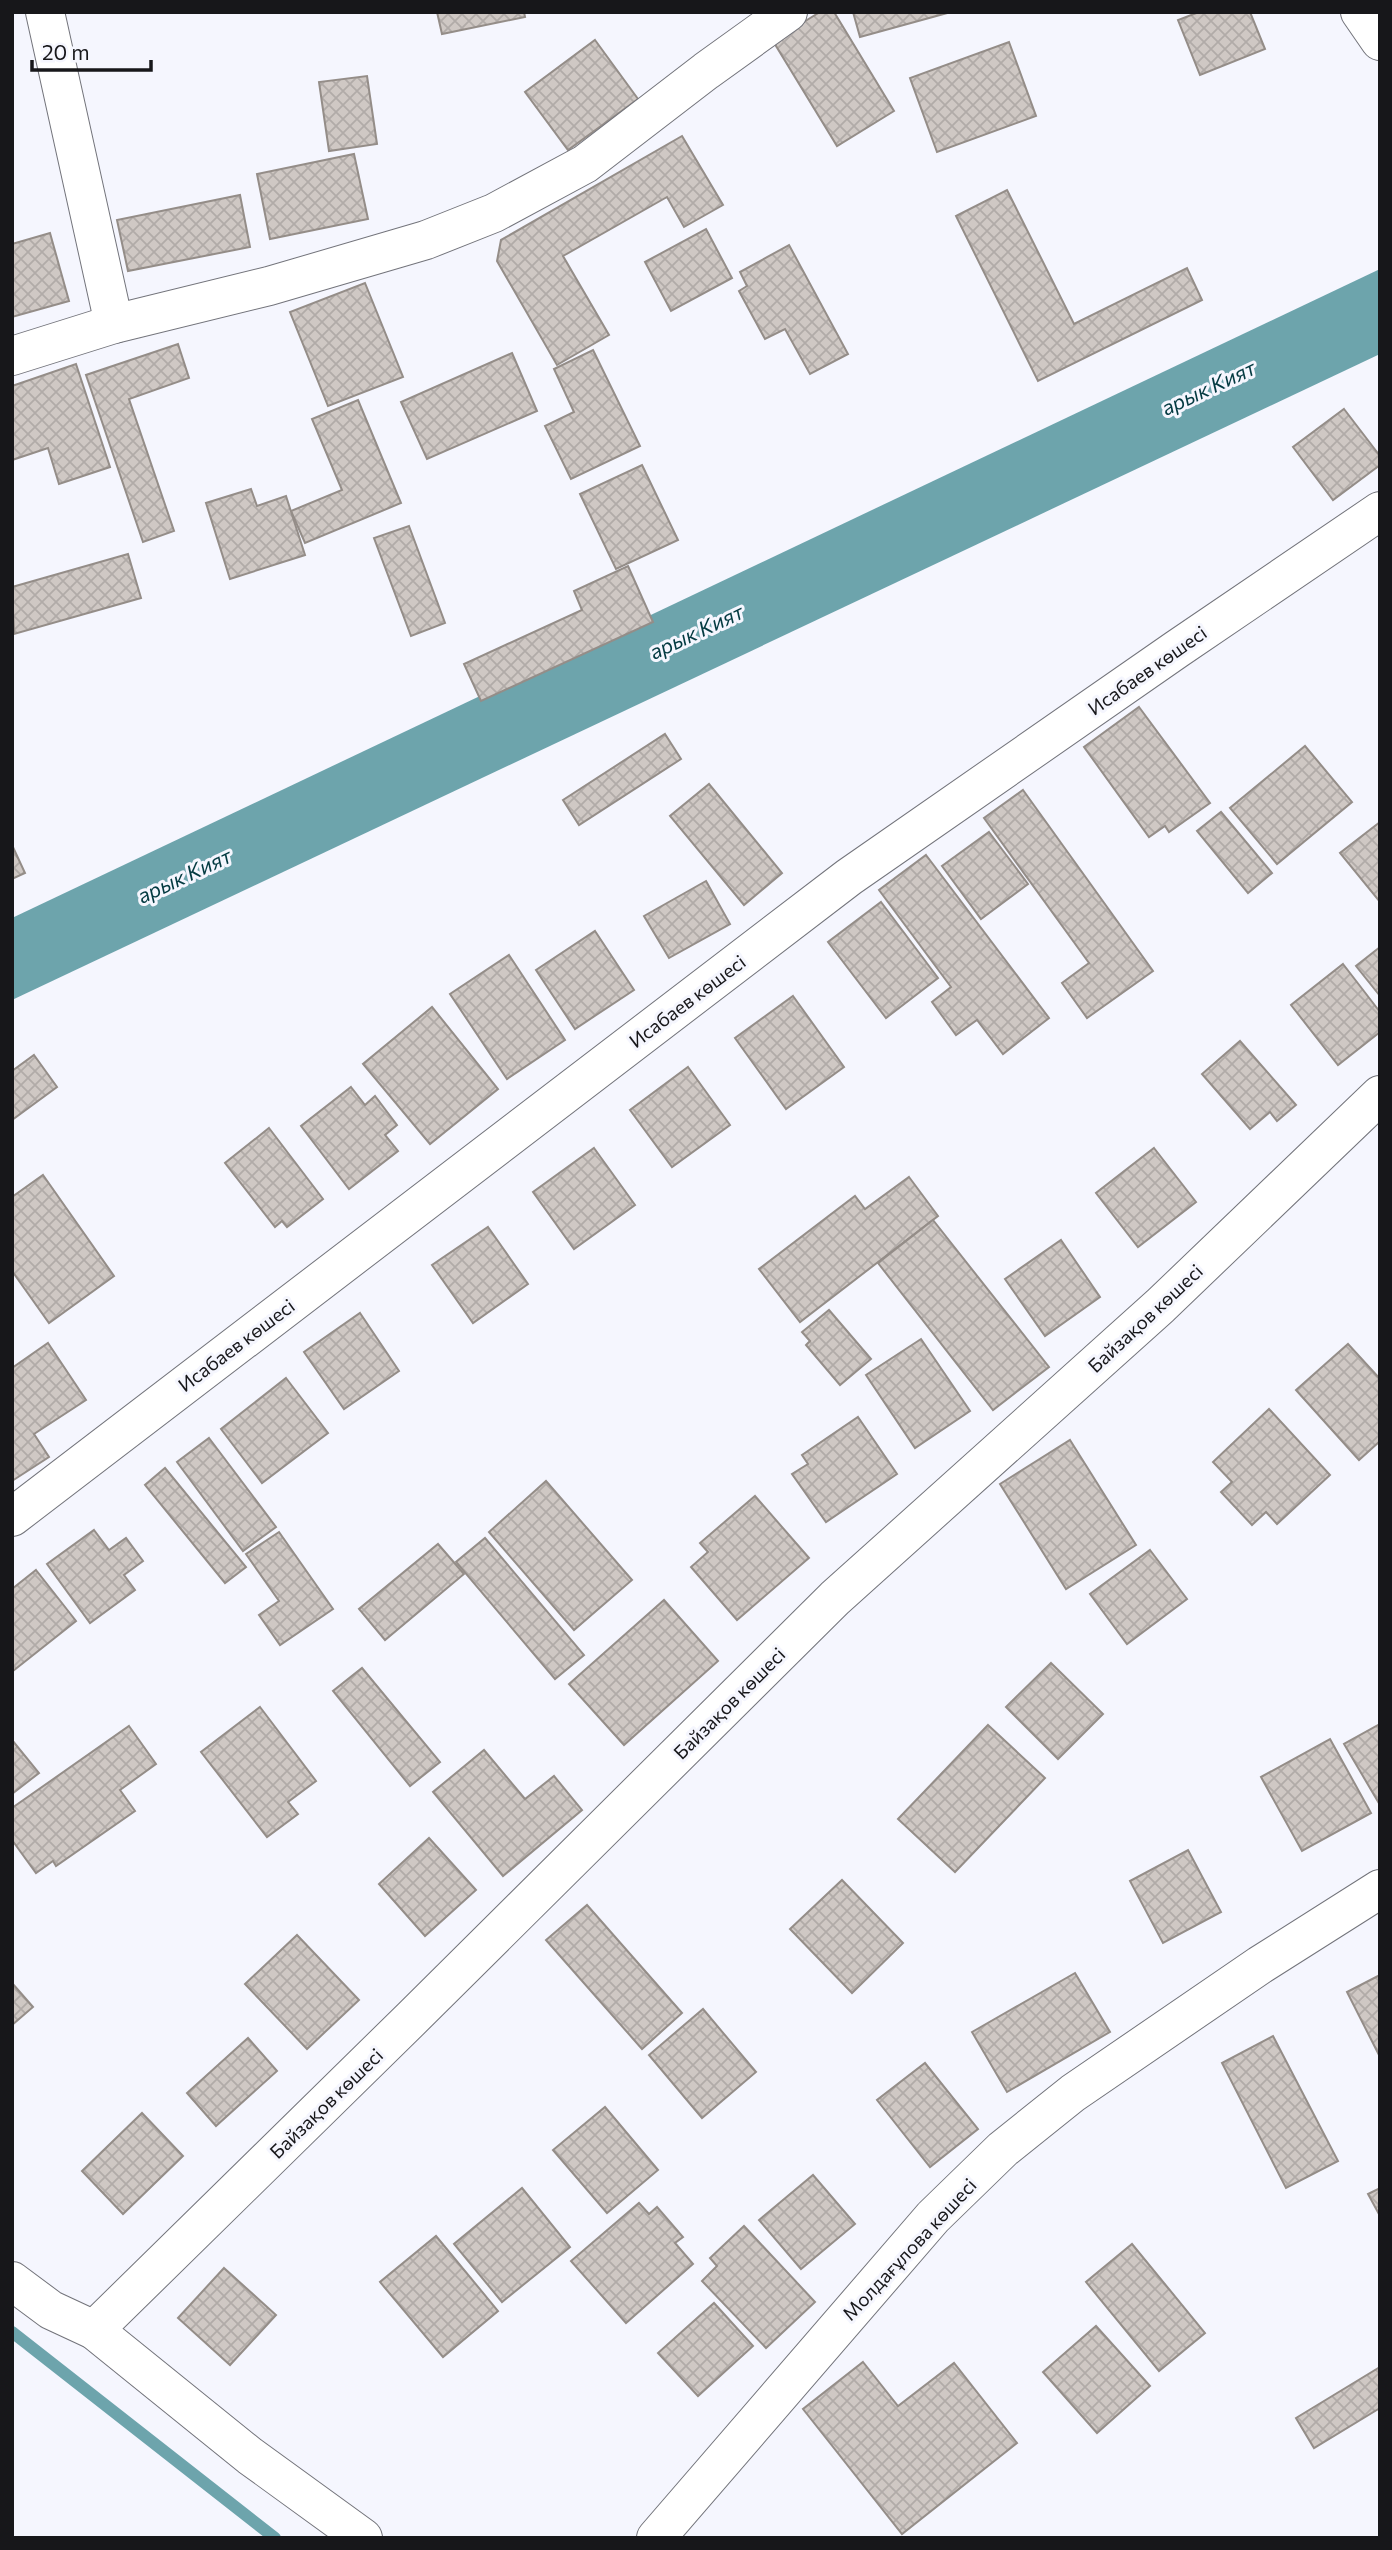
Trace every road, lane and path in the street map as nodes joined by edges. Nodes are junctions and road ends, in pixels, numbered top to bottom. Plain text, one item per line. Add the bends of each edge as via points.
1 (45, 12) edge
2 (788, 12) edge
3 (1360, 12) edge
4 (1380, 41) edge
5 (114, 324) junction
6 (12, 356) edge
7 (1380, 511) edge
8 (1380, 1095) edge
9 (12, 1517) edge
10 (1380, 1889) edge
11 (12, 2281) edge
12 (94, 2330) junction
13 (363, 2538) edge
14 (656, 2538) edge

1 - 5 street
2 - 5 street via 585,164 494,213 413,244
3 - 4 street
5 - 6 street
7 - 9 street, Исабаев көшесі via 849,877
8 - 12 street, Байзақов көшесі via 1160,1306 835,1598
10 - 14 street, Молдағұлова көшесі via 1073,2092 1003,2150 933,2217
11 - 12 street via 51,2310
12 - 13 street via 250,2456

